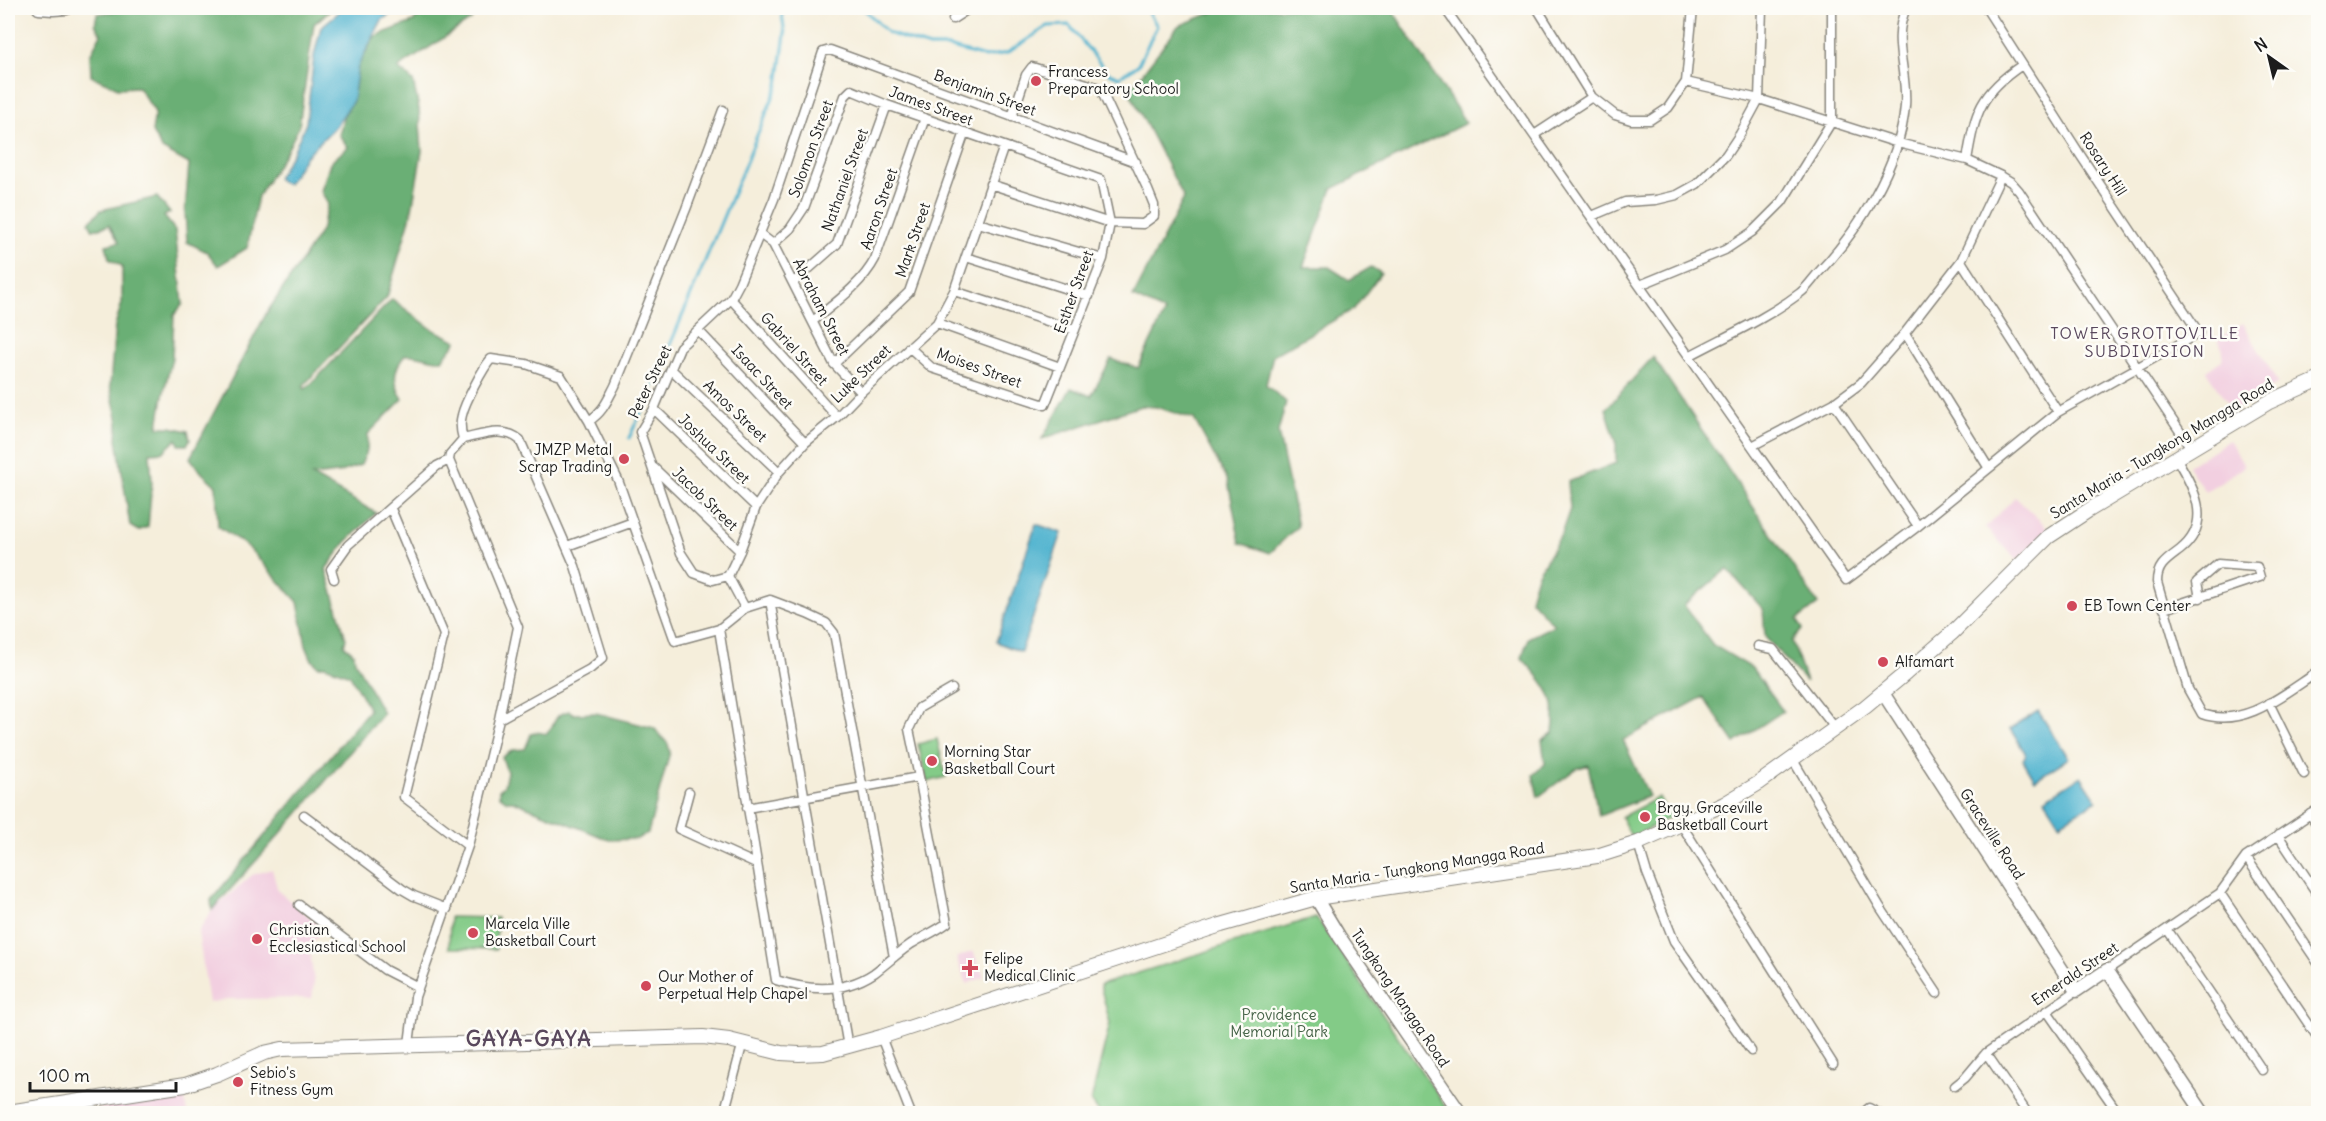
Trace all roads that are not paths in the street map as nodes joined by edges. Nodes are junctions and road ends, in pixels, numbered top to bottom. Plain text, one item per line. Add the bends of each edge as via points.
1 (39, 8) edge
2 (67, 8) edge
3 (970, 8) edge
4 (1448, 8) edge
5 (1537, 8) edge
6 (1692, 8) edge
7 (1762, 8) edge
8 (1832, 8) edge
9 (1906, 8) edge
10 (1986, 8) edge
11 (953, 19) dead end
12 (825, 51) joint
13 (2022, 65) junction
14 (1686, 82) junction
15 (851, 90) joint
16 (1592, 97) junction
17 (1759, 99) junction
18 (887, 105) junction
19 (723, 110) dead end
20 (1012, 117) junction
21 (925, 118) junction
22 (1832, 121) junction
23 (965, 132) junction
24 (1534, 135) junction
25 (1898, 143) junction
26 (1004, 146) junction
27 (1967, 160) junction
28 (1136, 162) junction
29 (2001, 176) junction
30 (990, 184) junction
31 (1592, 216) junction
32 (978, 223) junction
33 (1110, 223) junction
34 (760, 234) junction
35 (773, 244) junction
36 (966, 257) junction
37 (1103, 259) junction
38 (1961, 261) junction
39 (794, 282) junction
40 (1640, 285) junction
41 (954, 291) junction
42 (1089, 296) junction
43 (731, 299) junction
44 (813, 321) junction
45 (937, 323) junction
46 (698, 330) junction
47 (1076, 330) junction
48 (1905, 333) junction
49 (909, 347) junction
50 (1689, 356) junction
51 (834, 364) junction
52 (1060, 367) junction
53 (2137, 367) junction
54 (672, 370) junction
55 (2319, 380) edge
56 (861, 392) junction
57 (1834, 403) junction
58 (1045, 405) joint
59 (654, 410) junction
60 (2058, 412) junction
61 (837, 417) junction
62 (589, 421) junction
63 (463, 439) junction
64 (805, 443) junction
65 (1752, 446) junction
66 (2191, 448) junction
67 (2176, 458) junction
68 (449, 460) junction
69 (652, 466) junction
70 (1989, 467) junction
71 (779, 472) junction
72 (756, 507) junction
73 (391, 509) junction
74 (633, 522) junction
75 (1918, 526) junction
76 (567, 546) junction
77 (740, 551) junction
78 (728, 576) junction
79 (334, 579) dead end
80 (2200, 598) junction
81 (770, 600) junction
82 (745, 608) junction
83 (2164, 609) junction
84 (719, 629) junction
85 (1758, 646) dead end
86 (2319, 672) edge
87 (952, 689) dead end
88 (1882, 693) junction
89 (2269, 703) junction
90 (499, 719) junction
91 (1836, 729) junction
92 (1793, 760) junction
93 (2304, 774) dead end
94 (919, 777) junction
95 (863, 787) junction
96 (689, 792) dead end
97 (805, 799) junction
98 (747, 808) junction
99 (2319, 809) edge
100 (2310, 814) junction
101 (304, 815) dead end
102 (1681, 824) junction
103 (2319, 826) edge
104 (2278, 836) junction
105 (1638, 843) junction
106 (468, 846) junction
107 (2246, 857) junction
108 (756, 864) junction
109 (2220, 892) junction
110 (2319, 895) edge
111 (1316, 898) junction
112 (299, 905) dead end
113 (447, 909) junction
114 (2167, 929) junction
115 (894, 957) junction
116 (2319, 963) edge
117 (2107, 970) junction
118 (418, 987) junction
119 (838, 988) junction
120 (2076, 991) junction
121 (1937, 993) dead end
122 (2048, 1011) junction
123 (881, 1037) junction
124 (2319, 1038) edge
125 (743, 1042) junction
126 (410, 1044) junction
127 (848, 1047) junction
128 (1751, 1051) dead end
129 (1986, 1053) junction
130 (1833, 1064) dead end
131 (2262, 1070) dead end
132 (1955, 1086) dead end
133 (50, 1109) edge
134 (8, 1112) edge
135 (724, 1113) edge
136 (911, 1113) edge
137 (1461, 1113) edge
138 (1862, 1113) edge
139 (1880, 1113) edge
140 (2028, 1113) edge
141 (2119, 1113) edge
142 (2204, 1113) edge

1 - 2 street
3 - 11 street
4 - 24 street
5 - 16 street
6 - 14 street
7 - 17 street
8 - 22 street
9 - 25 street via 1899,37 1905,105
10 - 13 street, Rosary Hill
12 - 20 street, Benjamin Street
12 - 34 street, Peter Street
13 - 27 street via 1988,93 1974,121
13 - 53 street, Rosary Hill via 2199,333
14 - 16 street via 1668,108 1650,120 1615,115
14 - 17 street
15 - 18 street, James Street
15 - 35 street, Solomon Street via 845,96 804,208 790,229
16 - 24 street
17 - 22 street
17 - 31 street via 1726,155 1697,184 1677,195 1625,202
18 - 21 street, James Street
18 - 39 street, Nathaniel Street via 837,244
19 - 62 street via 615,386 599,414
20 - 28 street, Benjamin Street
20 - 28 street via 1032,67 1100,88
21 - 23 street, James Street
21 - 44 street, Aaron Street via 870,269
22 - 25 street
22 - 40 street via 1782,202 1752,232 1725,250
23 - 26 street, James Street
23 - 51 street, Mark Street via 909,292
24 - 31 street
25 - 27 street
25 - 50 street via 1860,221 1801,292
26 - 30 street, Luke Street
26 - 33 street, Esther Street via 1101,180
27 - 29 street
28 - 33 street via 1154,205 1154,216 1143,224
29 - 38 street
29 - 53 street via 2019,191
30 - 32 street, Luke Street
30 - 33 street
31 - 40 street
32 - 36 street, Luke Street
32 - 37 street
33 - 37 street, Esther Street
34 - 35 street, Abraham Street
34 - 43 street, Peter Street
35 - 39 street, Abraham Street
36 - 41 street, Luke Street
36 - 42 street
37 - 42 street, Esther Street
38 - 48 street
38 - 60 street
39 - 44 street, Abraham Street
40 - 50 street
41 - 45 street, Luke Street
41 - 47 street
42 - 47 street, Esther Street
43 - 46 street, Peter Street
43 - 61 street, Gabriel Street
44 - 51 street, Abraham Street
45 - 49 street, Luke Street
45 - 52 street
46 - 54 street, Peter Street via 680,347
46 - 64 street, Isaac Street
47 - 52 street, Esther Street
48 - 57 street via 1861,383
48 - 70 street
49 - 56 street, Luke Street
49 - 58 street, Moises Street via 932,368
50 - 65 street
51 - 56 street, Abraham Street
52 - 58 street, Esther Street
53 - 60 street
53 - 66 street
54 - 59 street, Peter Street
54 - 71 street, Amos Street
55 - 66 main road, Santa Maria - Tungkong Mangga Road via 2277,398
56 - 61 street, Luke Street
57 - 65 street
57 - 75 street
59 - 69 street, Peter Street via 640,432
59 - 72 street, Joshua Street
60 - 70 street
61 - 64 street, Luke Street
62 - 63 street via 561,376 526,364 492,359 483,368 462,415
62 - 74 street via 618,480
63 - 68 street
63 - 76 street via 504,432 520,440
64 - 71 street, Luke Street
65 - 75 street via 1846,580
66 - 67 main road, Santa Maria - Tungkong Mangga Road
67 - 83 street via 2198,501 2198,522 2190,540 2157,573
67 - 88 main road, Santa Maria - Tungkong Mangga Road via 2048,537 1952,633
68 - 73 street via 437,466
68 - 90 street via 518,627
69 - 77 street, Jacob Street
69 - 78 street, Peter Street via 681,553 694,573 713,580
70 - 75 street
71 - 72 street, Luke Street
72 - 77 street, Luke Street
73 - 79 street via 348,545 331,569
73 - 106 street via 444,635 404,797
74 - 76 street
74 - 84 street via 675,641
76 - 90 street via 603,658
77 - 78 street, Luke Street
78 - 82 street
80 - 80 street via 2260,578 2257,567 2218,564 2197,582
80 - 83 street
81 - 82 street
81 - 95 street via 826,623 834,633
81 - 97 street
82 - 84 street
83 - 89 street via 2188,689 2202,714 2243,715
84 - 98 street
85 - 91 street via 1773,649
86 - 89 street
87 - 94 street via 919,708 909,729
88 - 91 main road, Santa Maria - Tungkong Mangga Road
88 - 120 street, Graceville Road
89 - 93 street
90 - 106 street
91 - 92 main road, Santa Maria - Tungkong Mangga Road
92 - 102 main road, Santa Maria - Tungkong Mangga Road via 1724,804
92 - 121 street via 1880,907
94 - 95 street
94 - 115 street via 947,923
95 - 97 street
95 - 115 street
96 - 108 street via 679,829
97 - 98 street
97 - 119 street
98 - 108 street
99 - 100 street
100 - 103 street
100 - 104 street
101 - 113 street via 402,889
102 - 105 main road, Santa Maria - Tungkong Mangga Road
102 - 130 street
104 - 107 street
104 - 110 street
105 - 111 main road, Santa Maria - Tungkong Mangga Road via 1597,856
105 - 128 street via 1674,941
106 - 113 street
107 - 109 street, Emerald Street
107 - 116 street
108 - 119 street via 776,980 811,989
109 - 114 street, Emerald Street
109 - 124 street
111 - 123 main road, Santa Maria - Tungkong Mangga Road via 1221,925
111 - 137 street, Tungkong Mangga Road
112 - 118 street via 384,970
113 - 118 street
114 - 117 street, Emerald Street
114 - 131 street
115 - 119 street via 855,983
117 - 120 street, Emerald Street
117 - 142 street
118 - 126 street
119 - 127 street
120 - 122 street, Emerald Street
122 - 129 street, Emerald Street
122 - 141 street
123 - 127 main road, Santa Maria - Tungkong Mangga Road
123 - 136 street
125 - 126 main road, Santa Maria - Tungkong Mangga Road via 704,1037
125 - 127 main road, Santa Maria - Tungkong Mangga Road via 799,1054
125 - 135 street
126 - 133 main road, Santa Maria - Tungkong Mangga Road via 282,1049 194,1083
129 - 132 street, Emerald Street
129 - 140 street
133 - 134 main road, Santa Maria - Tungkong Mangga Road
138 - 139 street via 1869,1108

